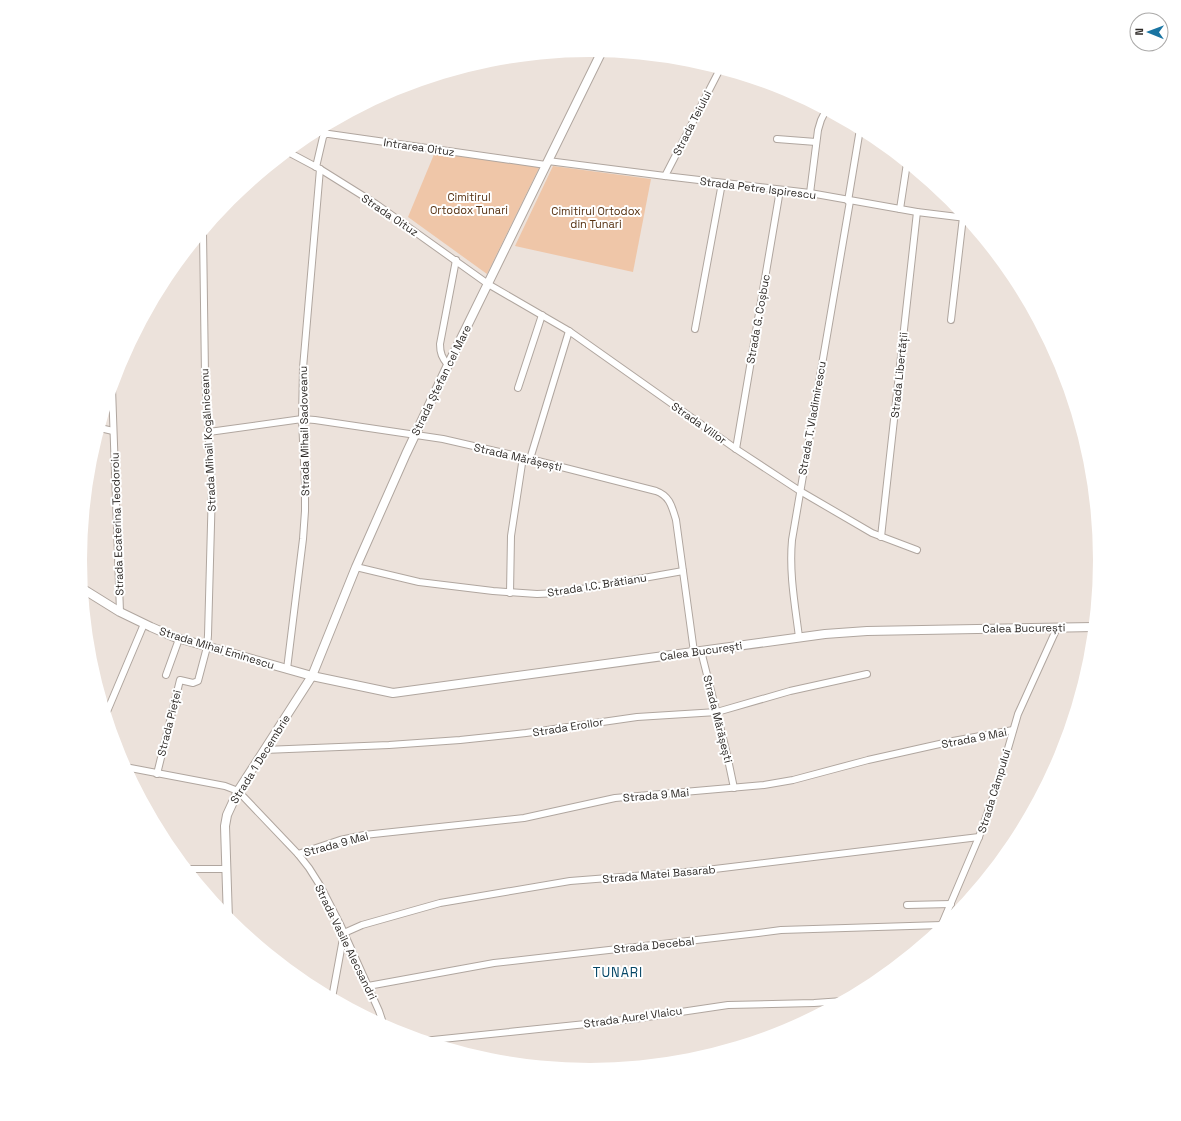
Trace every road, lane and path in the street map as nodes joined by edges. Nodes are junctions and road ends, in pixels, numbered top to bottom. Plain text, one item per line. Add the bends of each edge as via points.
1 (599, 57) edge
2 (718, 73) edge
3 (824, 115) edge
4 (859, 135) edge
5 (777, 139) dead end
6 (816, 142) junction
7 (293, 155) edge
8 (547, 163) junction
9 (318, 168) junction
10 (906, 169) edge
11 (665, 176) junction
12 (722, 183) junction
13 (780, 190) junction
14 (810, 194) junction
15 (849, 201) junction
16 (900, 209) junction
17 (917, 212) junction
18 (959, 217) edge
19 (964, 224) edge
20 (203, 240) edge
21 (456, 260) junction
22 (488, 284) junction
23 (542, 315) junction
24 (951, 320) dead end
25 (695, 329) dead end
26 (569, 331) junction
27 (448, 365) junction
28 (518, 388) dead end
29 (112, 404) edge
30 (302, 419) junction
31 (104, 429) edge
32 (113, 432) junction
33 (209, 432) junction
34 (415, 435) junction
35 (736, 449) junction
36 (522, 457) junction
37 (530, 459) junction
38 (800, 491) junction
39 (881, 537) junction
40 (917, 550) dead end
41 (356, 567) junction
42 (683, 571) junction
43 (88, 592) edge
44 (510, 592) junction
45 (120, 612) junction
46 (144, 624) junction
47 (1090, 627) edge
48 (1057, 628) junction
49 (799, 637) junction
50 (179, 639) junction
51 (207, 647) junction
52 (698, 652) junction
53 (287, 669) junction
54 (867, 674) dead end
55 (166, 675) dead end
56 (312, 676) junction
57 (109, 707) edge
58 (717, 712) junction
59 (1013, 730) junction
60 (264, 750) junction
61 (132, 769) edge
62 (157, 774) junction
63 (734, 788) junction
64 (238, 790) junction
65 (979, 837) junction
66 (298, 854) junction
67 (193, 869) edge
68 (226, 869) junction
69 (951, 904) junction
70 (907, 905) dead end
71 (228, 910) edge
72 (945, 919) edge
73 (934, 928) edge
74 (344, 932) junction
75 (368, 986) junction
76 (333, 993) edge
77 (833, 1002) edge
78 (381, 1018) edge
79 (437, 1040) edge

1 - 8 main road, Strada Ștefan cel Mare
2 - 11 street, Strada Teiului
3 - 6 street
4 - 15 street, Strada T. Vladimirescu
5 - 6 street
6 - 14 street
7 - 9 street, Strada Oituz
8 - 9 street, Intrarea Oituz via 325,134
8 - 11 street, Strada Petre Ispirescu
8 - 22 main road, Strada Ștefan cel Mare
9 - 21 street, Strada Oituz via 376,204
9 - 30 street, Strada Mihail Sadoveanu
10 - 16 street
11 - 12 street, Strada Petre Ispirescu
12 - 13 street, Strada Petre Ispirescu
12 - 25 street
13 - 14 street, Strada Petre Ispirescu
13 - 35 street, Strada G. Coșbuc
14 - 15 street, Strada Petre Ispirescu
15 - 16 street, Strada Petre Ispirescu
15 - 38 street, Strada T. Vladimirescu
16 - 17 street, Strada Petre Ispirescu
17 - 18 street, Strada Petre Ispirescu
17 - 39 street, Strada Libertății
19 - 24 street
20 - 33 street, Strada Mihail Kogălniceanu via 205,375
21 - 22 street, Strada Oituz
21 - 27 street via 440,344 440,353
22 - 23 street, Strada Viilor
22 - 27 main road, Strada Ștefan cel Mare
23 - 26 street, Strada Viilor
23 - 28 street
26 - 35 street, Strada Viilor
26 - 37 street
27 - 34 main road, Strada Ștefan cel Mare
29 - 32 street, Strada Ecaterina Teodoroiu
30 - 33 street, Strada Mărășești
30 - 34 street, Strada Mărășești
30 - 53 street, Strada Mihail Sadoveanu via 305,511
31 - 32 street
32 - 45 street, Strada Ecaterina Teodoroiu
33 - 51 street, Strada Mihail Kogălniceanu via 212,511
34 - 36 street, Strada Mărășești
34 - 41 main road, Strada Ștefan cel Mare
35 - 38 street, Strada Viilor
36 - 37 street, Strada Mărășești
36 - 44 street via 511,536
37 - 42 street, Strada Mărășești via 662,493 669,500 676,520
38 - 39 street, Strada Viilor
38 - 49 street, Strada T. Vladimirescu via 790,555
39 - 40 street, Strada Viilor
41 - 44 street, Strada I.C. Brătianu via 419,582
41 - 56 main road, Strada Ștefan cel Mare
42 - 44 street, Strada I.C. Brătianu via 559,593
42 - 52 street, Strada Mărășești
43 - 45 main road, Strada Mihai Eminescu
45 - 46 main road, Strada Mihai Eminescu
46 - 50 main road, Strada Mihai Eminescu
46 - 57 street
47 - 48 main road, Calea București
48 - 49 main road, Calea București via 867,631
48 - 59 street, Strada Câmpului
49 - 52 main road, Calea București
50 - 51 main road, Strada Mihai Eminescu
50 - 55 street
51 - 53 main road, Strada Mihai Eminescu
51 - 62 street, Strada Pieței via 198,681 193,683 180,680
52 - 56 main road, Calea București via 399,693
52 - 58 street, Strada Mărășești
53 - 56 main road, Strada Mihai Eminescu
54 - 58 street, Strada Eroilor via 790,691
56 - 60 main road, Strada 1 Decembrie
58 - 60 street, Strada Eroilor via 637,717 460,740
58 - 63 street, Strada Mărășești
59 - 63 street, Strada 9 Mai via 868,760 793,780
59 - 65 street, Strada Câmpului
60 - 64 main road, Strada 1 Decembrie
61 - 62 street
62 - 64 street
63 - 66 street, Strada 9 Mai via 615,798 524,818 364,835
64 - 66 street, Strada Vasile Alecsandri
64 - 68 main road, Strada 1 Decembrie via 225,826
65 - 69 street, Strada Câmpului
65 - 74 street, Strada Matei Basarab via 698,871 570,881 440,903
66 - 74 street, Strada Vasile Alecsandri via 321,887
67 - 68 street
68 - 71 main road, Strada 1 Decembrie
69 - 70 street
69 - 72 street, Strada Câmpului
73 - 75 street, Strada Decebal via 781,930 494,963
74 - 75 street, Strada Vasile Alecsandri
74 - 76 street
75 - 78 street, Strada Vasile Alecsandri
77 - 79 street, Strada Aurel Vlaicu via 728,1005 634,1019

